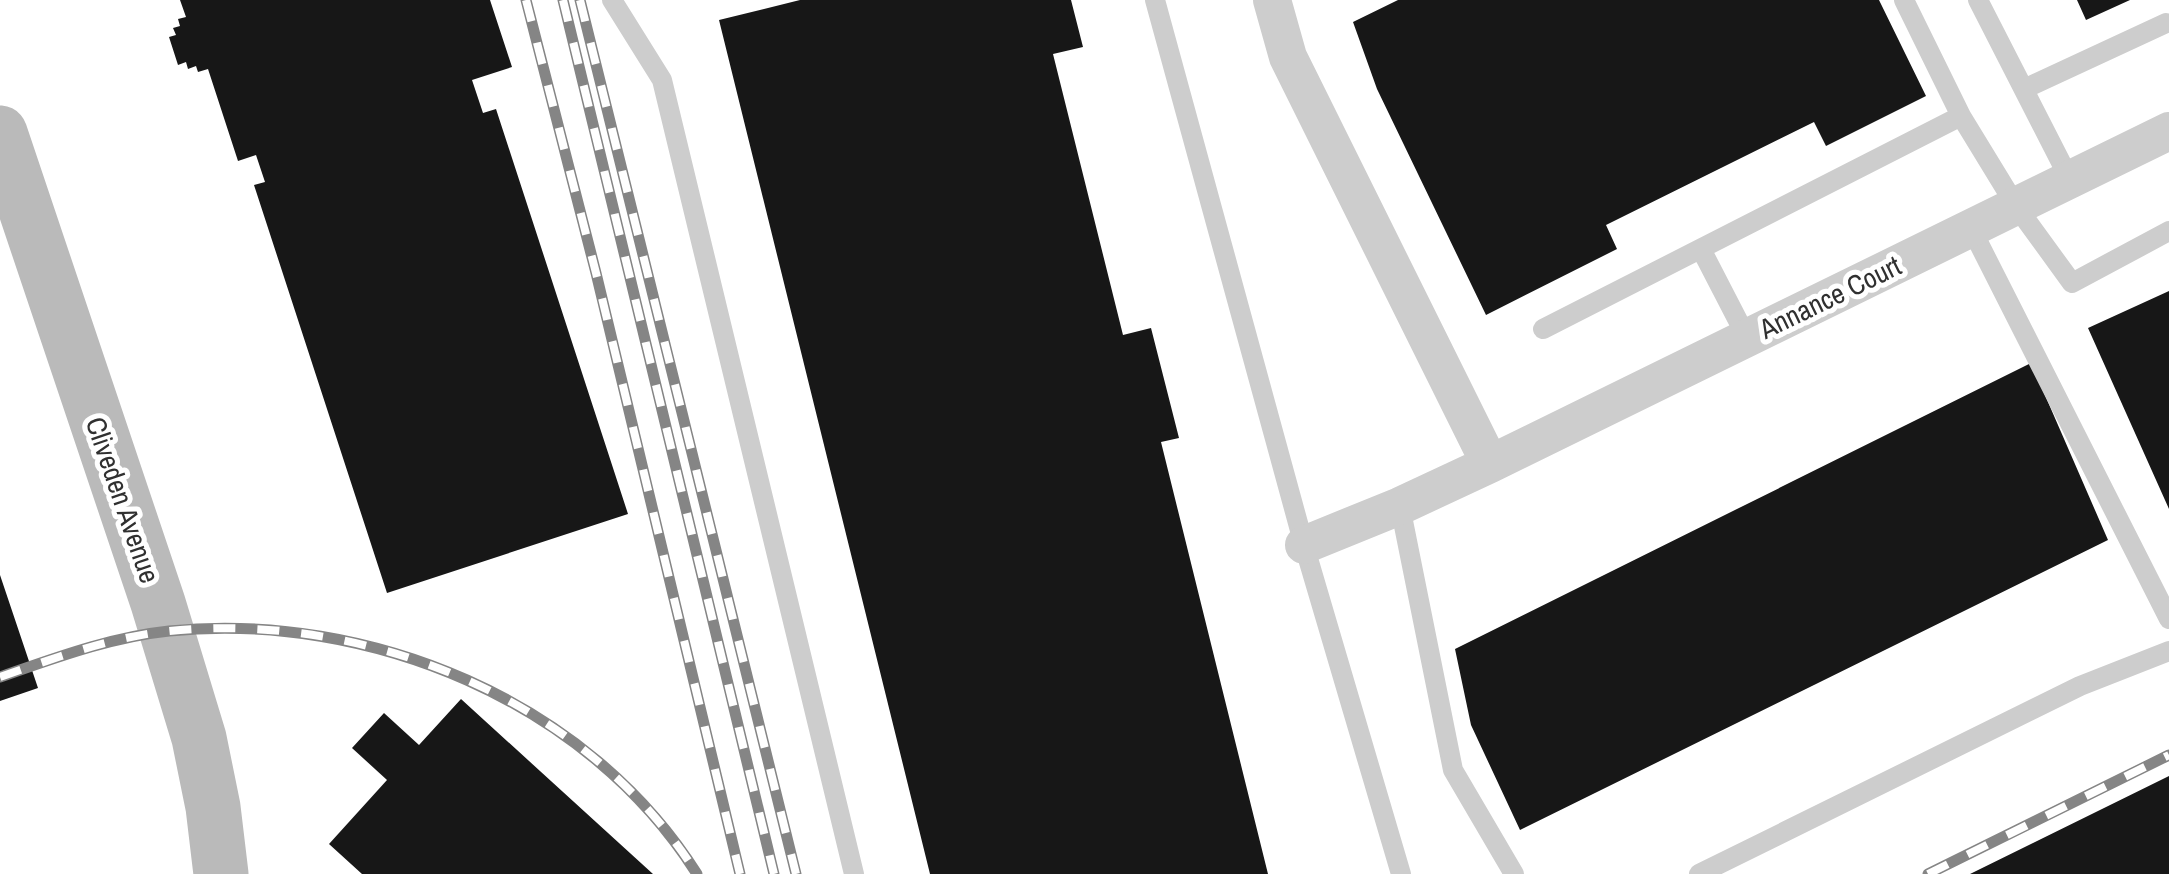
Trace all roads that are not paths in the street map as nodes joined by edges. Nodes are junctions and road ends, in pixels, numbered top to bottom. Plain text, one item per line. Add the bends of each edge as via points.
1 (612, 0) edge
2 (1154, 0) edge
3 (1272, 0) edge
4 (1904, 0) edge
5 (1978, 0) edge
6 (2166, 23) dead end
7 (2024, 89) junction
8 (1961, 116) junction
9 (2169, 131) edge
10 (0, 133) edge
11 (2070, 180) junction
12 (2016, 206) junction
13 (1971, 228) junction
14 (2169, 232) edge
15 (1701, 249) junction
16 (1543, 329) dead end
17 (1747, 338) junction
18 (1490, 464) junction
19 (1400, 506) junction
20 (1304, 546) junction
21 (2169, 619) edge
22 (2169, 651) edge
23 (221, 874) edge
24 (854, 874) edge
25 (1400, 874) edge
26 (1514, 874) edge
27 (1699, 874) edge

1 - 24 lane via 662,80
2 - 20 lane
3 - 18 street via 1288,56
4 - 8 lane
5 - 7 lane
6 - 7 lane
7 - 11 lane
8 - 12 lane
8 - 15 lane
9 - 11 street, Annance Court
10 - 23 street, Cliveden Avenue via 200,738
11 - 12 street, Annance Court
12 - 13 street, Annance Court
12 - 14 lane via 2072,283
13 - 17 street, Annance Court
13 - 21 lane
15 - 16 lane
15 - 17 lane
17 - 18 street, Annance Court
18 - 19 street, Annance Court
19 - 20 street, Annance Court
19 - 26 lane via 1453,770
20 - 25 lane
22 - 27 lane via 2080,686

